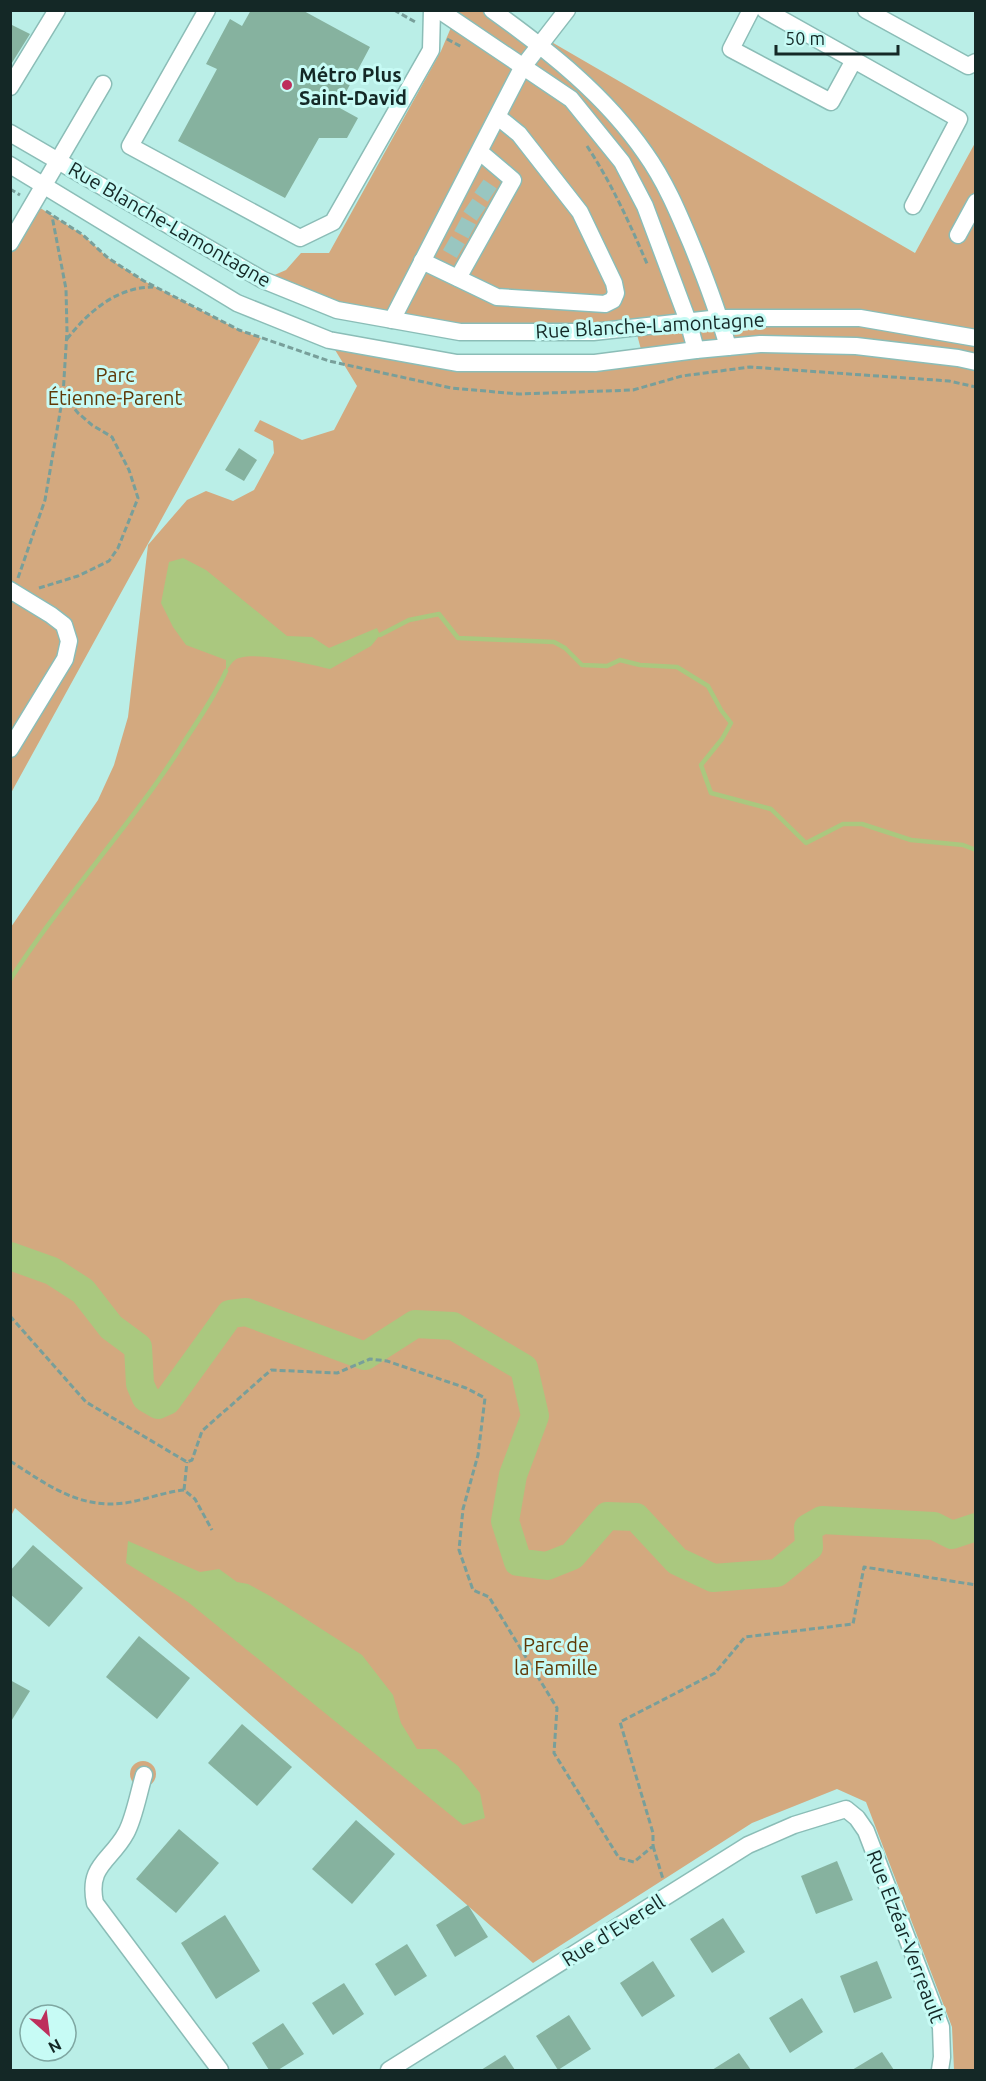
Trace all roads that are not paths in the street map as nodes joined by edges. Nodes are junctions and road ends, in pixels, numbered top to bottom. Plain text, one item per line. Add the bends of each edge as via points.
1 (57, 10) edge
2 (207, 10) edge
3 (432, 10) edge
4 (439, 10) edge
5 (492, 10) edge
6 (567, 10) edge
7 (751, 10) edge
8 (765, 10) edge
9 (867, 10) edge
10 (540, 44) junction
11 (854, 60) junction
12 (975, 62) edge
13 (522, 68) junction
14 (103, 84) dead end
15 (10, 87) edge
16 (498, 117) junction
17 (10, 133) edge
18 (480, 152) junction
19 (59, 161) junction
20 (10, 165) edge
21 (45, 185) junction
22 (975, 202) edge
23 (913, 206) dead end
24 (958, 235) dead end
25 (10, 243) edge
26 (422, 261) junction
27 (458, 278) junction
28 (720, 318) junction
29 (392, 320) junction
30 (688, 321) junction
31 (975, 338) edge
32 (728, 347) junction
33 (696, 350) junction
34 (975, 362) edge
35 (13, 592) edge
36 (10, 749) edge
37 (144, 1775) dead end
38 (846, 1809) joint
39 (220, 2070) edge
40 (389, 2070) edge
41 (940, 2070) edge

1 - 15 street
2 - 3 street via 130,146 300,238 333,222 339,212 430,50
4 - 13 street
5 - 10 street
6 - 10 street
7 - 11 street via 731,49 831,102
8 - 11 street
9 - 12 street via 968,66
10 - 13 street
10 - 28 street via 587,85 646,154 671,196
11 - 23 street via 958,119
13 - 16 street
13 - 30 street via 571,99 622,162 645,206
14 - 19 street
16 - 18 street
16 - 27 street via 519,134 580,212 616,293 605,304 497,297
17 - 19 street, Rue Blanche-Lamontagne
18 - 26 street via 462,202 441,239
18 - 27 street via 513,180 487,218
19 - 21 street
19 - 29 street, Rue Blanche-Lamontagne via 263,280 338,310
20 - 21 street, Rue Blanche-Lamontagne
21 - 25 street
21 - 33 street, Rue Blanche-Lamontagne via 237,303 329,340 457,363 595,363
22 - 24 street
26 - 27 street
26 - 29 street
28 - 30 street, Rue Blanche-Lamontagne
28 - 31 street, Rue Blanche-Lamontagne via 860,318
28 - 32 street
29 - 30 street, Rue Blanche-Lamontagne via 460,332 593,332
30 - 33 street
32 - 33 street, Rue Blanche-Lamontagne
32 - 34 street, Rue Blanche-Lamontagne via 856,346
35 - 36 street via 64,626 69,641 65,659
37 - 39 street via 126,1833 100,1866 92,1886 95,1903
38 - 40 street, Rue d'Everell via 748,1845
38 - 41 street, Rue Elzéar-Verreault via 866,1831 941,2027

